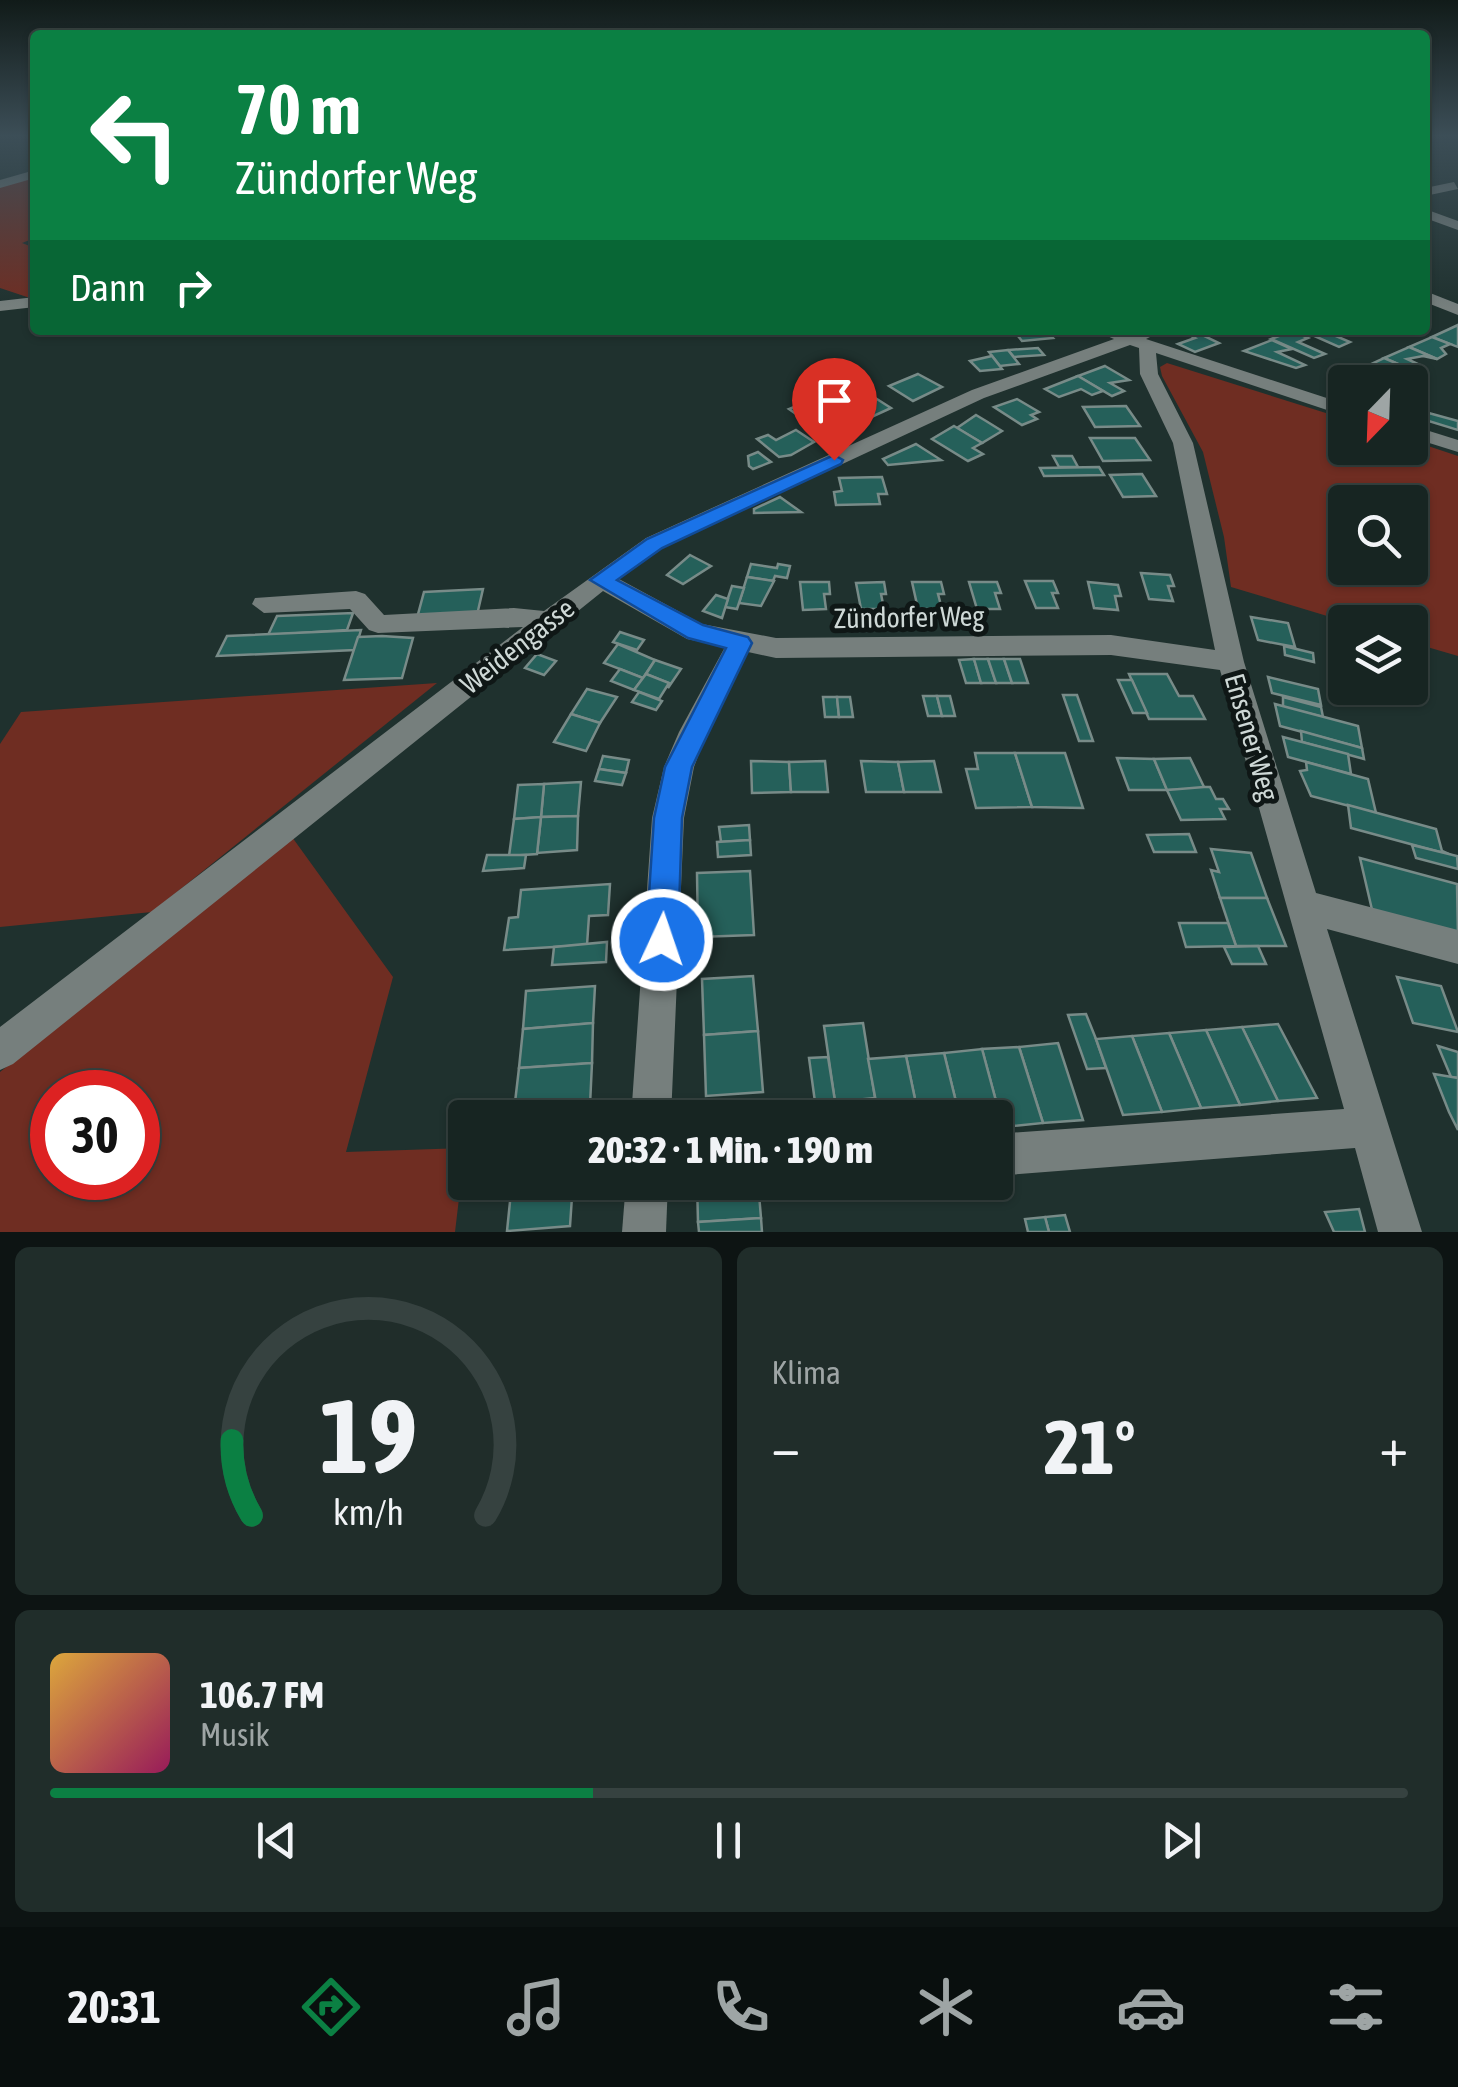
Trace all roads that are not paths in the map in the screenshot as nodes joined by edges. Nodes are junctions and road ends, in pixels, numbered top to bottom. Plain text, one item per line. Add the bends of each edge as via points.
1 (1430, 214) edge
2 (1455, 225) edge
3 (1430, 232) edge
4 (1430, 298) edge
5 (30, 303) edge
6 (0, 306) edge
7 (1458, 310) edge
8 (1144, 339) edge
9 (1328, 404) edge
10 (1428, 437) edge
11 (1458, 446) edge
12 (601, 580) junction
13 (264, 604) dead end
14 (542, 627) junction
15 (424, 634) dead end
16 (740, 643) junction
17 (1231, 662) junction
18 (1300, 905) junction
19 (1458, 948) edge
20 (0, 1051) edge
21 (652, 1100) edge
22 (1368, 1126) junction
23 (1013, 1153) edge
24 (646, 1200) edge
25 (644, 1232) edge
26 (1400, 1232) edge

1 - 2 street
2 - 3 street
4 - 7 street
5 - 6 street
8 - 9 street
8 - 12 street, Weidengasse via 978,394 654,544
8 - 17 street, Ensener Weg via 1149,374 1183,443
10 - 11 street
12 - 14 street, Weidengasse
12 - 16 street, Zündorfer Weg via 696,632
13 - 14 street via 356,600 378,624 514,617
14 - 15 street
14 - 20 street, Weidengasse
16 - 17 street, Zündorfer Weg via 1111,644
16 - 21 street via 678,767 668,818
17 - 18 street, Ensener Weg
18 - 19 street
18 - 22 street, Ensener Weg
22 - 23 street
22 - 26 street, Ensener Weg
24 - 25 street

